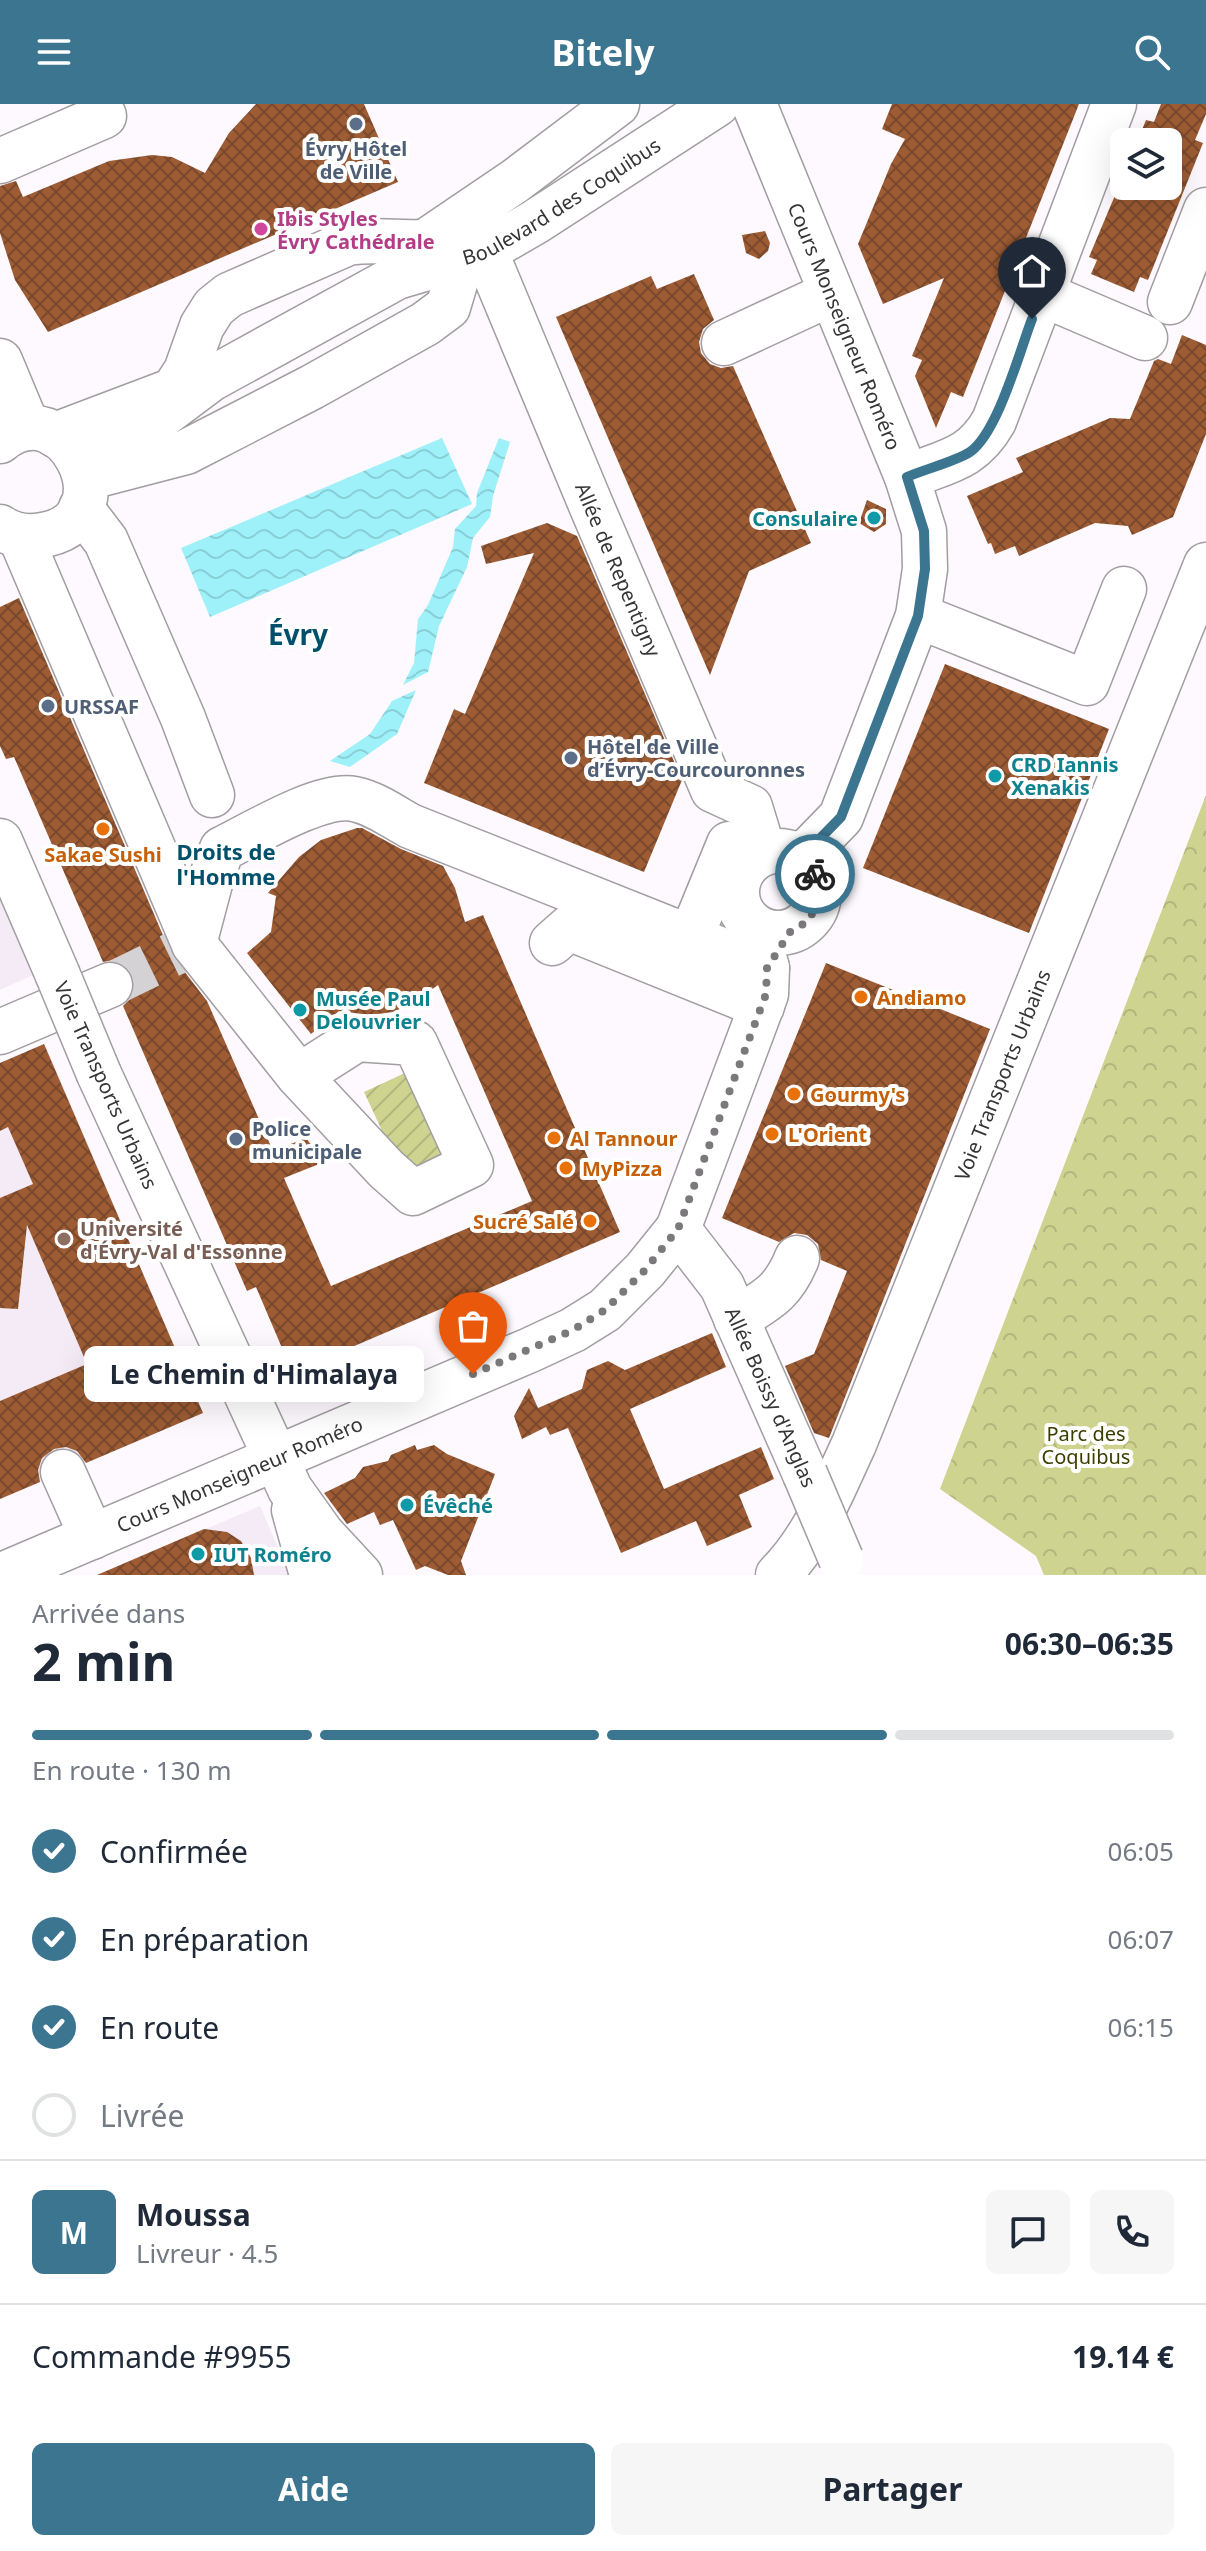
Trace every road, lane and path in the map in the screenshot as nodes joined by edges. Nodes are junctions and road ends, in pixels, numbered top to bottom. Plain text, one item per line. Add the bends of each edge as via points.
1 (617, 104) edge
2 (717, 104) edge
3 (754, 104) edge
4 (1114, 104) edge
5 (104, 116) dead end
6 (0, 161) edge
7 (1206, 210) edge
8 (460, 256) junction
9 (830, 294) junction
10 (1042, 294) junction
11 (1170, 302) dead end
12 (1145, 338) dead end
13 (724, 343) dead end
14 (408, 353) dead end
15 (0, 361) edge
16 (192, 385) junction
17 (312, 387) junction
18 (28, 434) edge
19 (907, 477) junction
20 (79, 503) junction
21 (6, 531) edge
22 (1206, 565) edge
23 (1124, 589) dead end
24 (918, 616) junction
25 (140, 683) dead end
26 (212, 795) dead end
27 (745, 805) junction
28 (0, 841) edge
29 (783, 855) junction
30 (690, 939) junction
31 (552, 943) dead end
32 (194, 944) junction
33 (769, 958) junction
34 (110, 985) tunnel mouth
35 (53, 992) junction
36 (0, 1032) edge
37 (299, 1076) dead end
38 (678, 1229) junction
39 (797, 1258) dead end
40 (736, 1319) junction
41 (63, 1472) dead end
42 (283, 1473) junction
43 (92, 1537) junction
44 (844, 1567) edge
45 (2, 1575) edge
46 (312, 1575) edge
47 (360, 1575) edge
48 (778, 1575) edge

1 - 8 street, Boulevard des Coquibus via 515,181
2 - 8 street, Boulevard des Coquibus via 535,222 485,251
3 - 9 street, Cours Monseigneur Roméro
4 - 10 street
5 - 6 street
7 - 11 street
8 - 16 street, Boulevard des Coquibus via 397,277
8 - 16 street via 366,240 348,243 229,295 202,326 186,371
8 - 17 street via 448,307
8 - 27 street, Allée de Repentigny via 713,790
9 - 13 street
9 - 19 street, Cours Monseigneur Roméro
10 - 12 street
10 - 19 street via 983,441 967,454
14 - 17 street
15 - 18 street
16 - 18 street, Boulevard des Coquibus
16 - 20 street, Boulevard des Coquibus via 124,444
17 - 20 street
18 - 20 street via 70,445 81,461
19 - 24 street, Cours Monseigneur Roméro via 924,531
20 - 21 street via 55,533 38,537
20 - 25 street
20 - 26 street via 106,541
21 - 32 street
22 - 48 street, Voie Transports Urbains via 854,1444 811,1533
23 - 24 street via 1087,683
24 - 29 street, Cours Monseigneur Roméro via 841,817
27 - 29 street
27 - 30 street
28 - 35 street, Voie Transports Urbains
29 - 33 street, Cours Monseigneur Roméro via 746,866 737,887 740,910
29 - 33 street, Cours Monseigneur Roméro via 811,867 818,903 808,921
30 - 32 street via 355,799 334,797 222,849
30 - 33 street
31 - 33 street via 569,928
32 - 37 street
33 - 38 street, Cours Monseigneur Roméro
34 - 35 street
35 - 36 street
35 - 42 street, Voie Transports Urbains, bridge via 99,1074
38 - 40 street, Allée Boissy d'Anglas via 722,1286
38 - 42 street, Cours Monseigneur Roméro via 605,1310 573,1330
39 - 40 street via 775,1295
40 - 44 street, Allée Boissy d'Anglas, bridge
41 - 43 street
42 - 43 street, Cours Monseigneur Roméro
42 - 46 street, Voie Transports Urbains
42 - 47 street, Voie Transports Urbains via 322,1534
43 - 45 street, Cours Monseigneur Roméro

